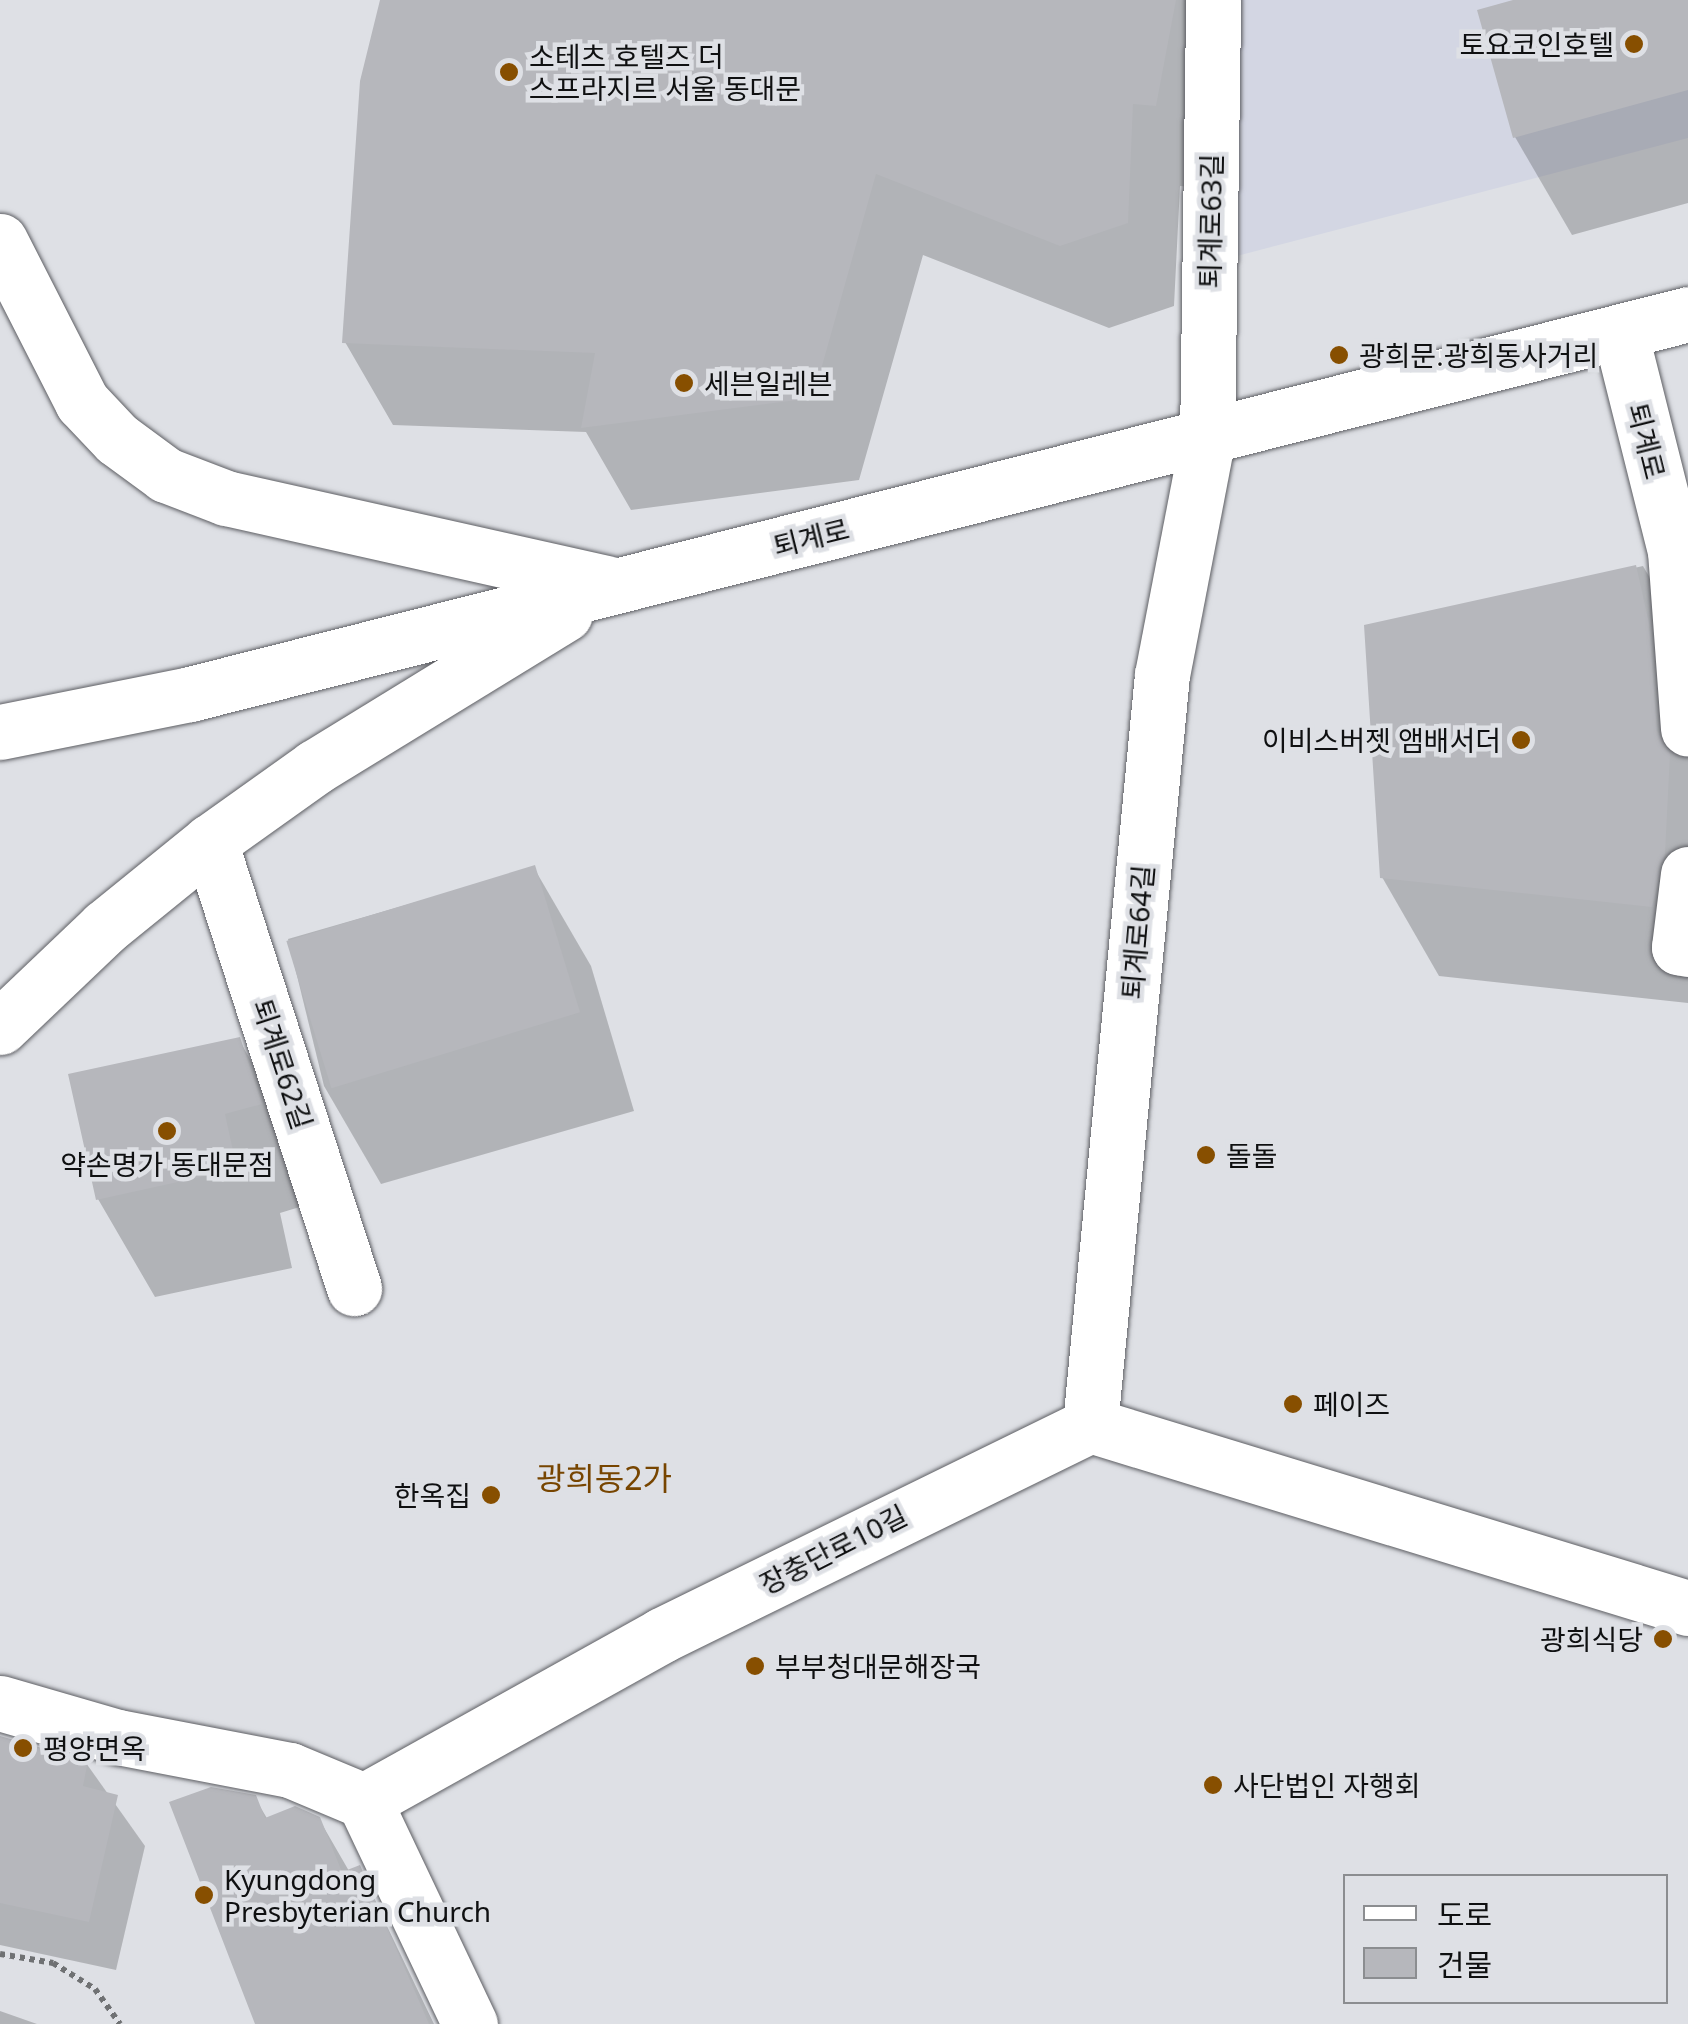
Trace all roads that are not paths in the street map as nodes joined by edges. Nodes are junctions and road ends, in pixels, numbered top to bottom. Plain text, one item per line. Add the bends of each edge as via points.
1 (1213, 0) edge
2 (0, 241) edge
3 (1688, 314) edge
4 (1620, 332) junction
5 (1206, 442) junction
6 (615, 584) junction
7 (1688, 730) edge
8 (0, 732) edge
9 (210, 842) junction
10 (1688, 874) edge
11 (1688, 949) edge
12 (0, 1027) edge
13 (354, 1288) dead end
14 (1090, 1425) junction
15 (1688, 1608) edge
16 (0, 1703) edge
17 (364, 1801) junction
18 (470, 2024) edge

1 - 5 street, 퇴계로63길
2 - 6 street via 82,402 166,476 226,498
3 - 4 street, 퇴계로
4 - 5 street, 퇴계로
4 - 7 street, 퇴계로 via 1674,550
5 - 6 street, 퇴계로
5 - 14 street, 퇴계로64길 via 1162,675
6 - 8 street, 퇴계로 via 190,694
6 - 9 street via 314,767
9 - 12 street via 105,927
9 - 13 street, 퇴계로62길
10 - 11 street via 1679,947
14 - 15 street
14 - 17 street, 장충단로10길 via 662,1635
16 - 17 street via 118,1737 290,1770
17 - 18 street

